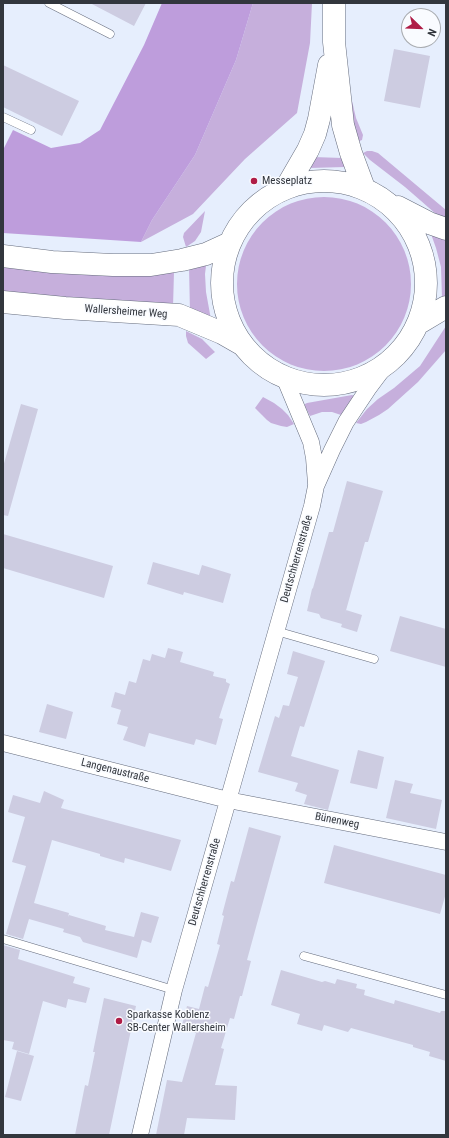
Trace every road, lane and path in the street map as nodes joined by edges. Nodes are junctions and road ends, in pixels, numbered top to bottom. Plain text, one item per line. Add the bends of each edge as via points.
1 (49, 3) edge
2 (334, 3) edge
3 (110, 34) dead end
4 (334, 42) junction
5 (3, 117) edge
6 (31, 130) dead end
7 (286, 188) junction
8 (364, 188) junction
9 (388, 202) junction
10 (446, 228) edge
11 (230, 243) junction
12 (3, 256) edge
13 (3, 302) edge
14 (446, 307) edge
15 (419, 323) junction
16 (243, 345) junction
17 (386, 365) junction
18 (284, 377) junction
19 (316, 486) junction
20 (276, 631) junction
21 (374, 659) dead end
22 (3, 743) edge
23 (228, 800) junction
24 (446, 842) edge
25 (3, 939) edge
26 (304, 956) dead end
27 (174, 990) junction
28 (446, 995) edge
29 (140, 1135) edge

1 - 3 lane
2 - 4 main road
4 - 7 main road via 319,119 308,150
4 - 8 main road via 343,125
5 - 6 lane
7 - 8 main road, Wallersheimer Weg via 325,180
7 - 11 main road, Wallersheimer Weg via 262,201 252,210
8 - 9 main road, Wallersheimer Weg
9 - 10 main road via 429,223
9 - 15 main road, Wallersheimer Weg via 414,232 424,257 427,284
11 - 12 main road via 206,254 152,265 52,262
11 - 16 main road, Wallersheimer Weg via 223,269 223,296 230,322
13 - 16 main road, Wallersheimer Weg via 179,315 222,332
14 - 15 main road
15 - 17 main road, Wallersheimer Weg via 405,346
16 - 18 main road, Wallersheimer Weg via 262,364
17 - 18 main road, Wallersheimer Weg via 363,378 337,385 310,385
17 - 19 street, Deutschherrenstraße via 346,422
18 - 19 street, Deutschherrenstraße via 311,442
19 - 20 street, Deutschherrenstraße
20 - 21 lane
20 - 23 street, Deutschherrenstraße
22 - 23 street, Langenaustraße
23 - 24 street, Bünenweg
23 - 27 street, Deutschherrenstraße
25 - 27 lane
26 - 28 lane
27 - 29 street, Deutschherrenstraße

